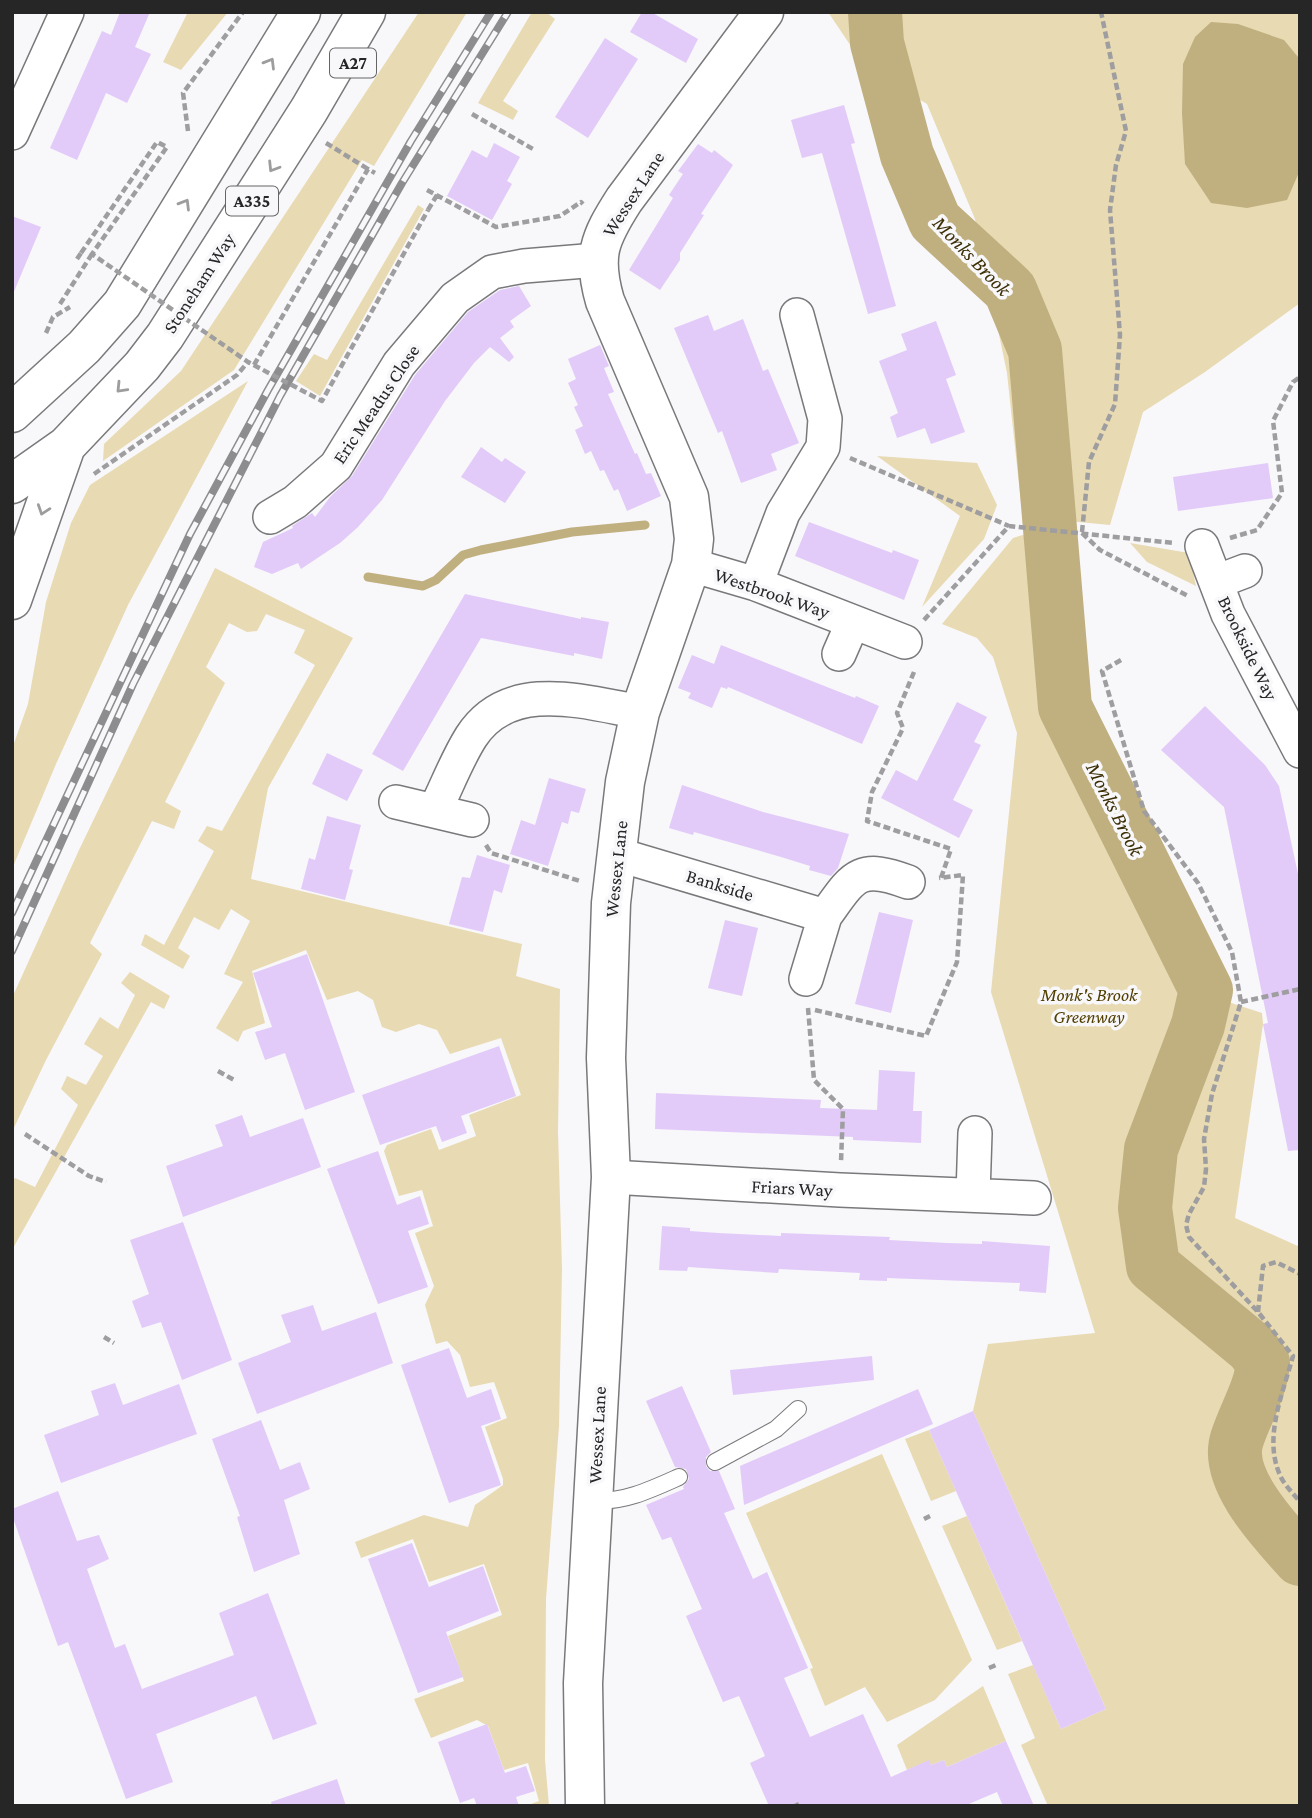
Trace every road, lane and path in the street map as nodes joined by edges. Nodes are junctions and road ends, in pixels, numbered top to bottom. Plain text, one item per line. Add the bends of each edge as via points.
1 (67, 12) edge
2 (243, 12) edge
3 (301, 12) edge
4 (366, 12) edge
5 (391, 12) edge
6 (764, 12) edge
7 (1101, 12) edge
8 (183, 93) dead end
9 (472, 114) dead end
10 (314, 124) junction
11 (12, 133) edge
12 (533, 149) dead end
13 (368, 169) junction
14 (375, 173) dead end
15 (427, 190) dead end
16 (437, 195) junction
17 (611, 219) junction
18 (92, 254) junction
19 (77, 259) dead end
20 (597, 260) junction
21 (60, 304) dead end
22 (797, 314) dead end
23 (251, 364) junction
24 (1300, 377) edge
25 (12, 413) edge
26 (66, 446) junction
27 (823, 447) junction
28 (87, 479) dead end
29 (12, 484) edge
30 (270, 517) dead end
31 (1009, 526) junction
32 (1082, 532) junction
33 (1202, 546) junction
34 (691, 565) junction
35 (756, 584) junction
36 (12, 600) edge
37 (1228, 614) junction
38 (853, 622) junction
39 (905, 642) junction
40 (839, 654) dead end
41 (1121, 660) dead end
42 (640, 712) junction
43 (1300, 751) edge
44 (396, 802) dead end
45 (435, 810) junction
46 (472, 820) joint
47 (616, 854) junction
48 (553, 872) dead end
49 (941, 878) junction
50 (908, 883) joint
51 (825, 916) junction
52 (806, 979) dead end
53 (1300, 989) edge
54 (1241, 1002) junction
55 (218, 1071) dead end
56 (234, 1080) dead end
57 (975, 1132) dead end
58 (24, 1135) dead end
59 (611, 1177) junction
60 (106, 1182) dead end
61 (840, 1190) junction
62 (973, 1195) junction
63 (1034, 1198) dead end
64 (1300, 1274) edge
65 (1258, 1312) junction
66 (104, 1337) dead end
67 (114, 1343) dead end
68 (798, 1409) dead end
69 (715, 1462) dead end
70 (679, 1477) dead end
71 (594, 1501) junction
72 (1300, 1502) edge
73 (930, 1516) dead end
74 (924, 1519) dead end
75 (996, 1665) dead end
76 (989, 1668) dead end
77 (585, 1806) edge

1 - 11 street
2 - 8 path
25 -> 3 street, A335 via 84,347 121,304
4 - 10 street, Stoneham Way / A335
5 - 10 street, A27
6 - 17 street, Wessex Lane
7 - 32 path via 1126,131 1110,210 1121,335 1115,404 1089,462
9 - 12 path
10 - 13 path
10 -> 26 street, Stoneham Way / A335 via 142,366
13 - 14 path
13 - 23 path
15 - 16 path
16 - 17 path via 496,227 561,215 581,202
16 - 23 path, bridge via 322,401
17 - 20 street, Wessex Lane
18 - 19 path, bridge via 167,147 157,142
18 - 21 path
18 - 23 path, bridge
20 - 30 street, Eric Meadus Close via 492,272 455,298 399,364 335,466 295,502
20 - 34 street, Wessex Lane via 605,301 689,497 694,539
22 - 27 street via 833,390
23 - 28 path
24 - 33 path via 1273,421 1282,493 1257,530
26 - 29 street, Stoneham Way / A335
26 -> 36 street
27 - 31 path
27 - 35 street via 783,513
31 - 32 path
31 - 39 path
32 - 33 path
32 - 37 path via 1100,550
33 - 37 street, Brookside Way via 1230,577
34 - 35 street, Westbrook Way
34 - 42 street, Wessex Lane
35 - 38 street, Westbrook Way
37 - 43 street, Brookside Way
38 - 39 street, Westbrook Way
38 - 40 street, Westbrook Way
39 - 49 path via 916,668 897,713 903,728 872,792 867,821 951,849
41 - 54 path via 1102,671 1144,811 1198,883 1232,952
42 - 45 street via 568,699 515,702 489,716 472,736
42 - 47 street, Wessex Lane
44 - 45 street
45 - 46 street
46 - 48 path via 491,853
47 - 51 street, Bankside
47 - 59 street, Wessex Lane via 606,1058
49 - 50 path
49 - 61 path via 963,875 957,962 926,1037 808,1006 814,1080 843,1109
50 - 51 street via 866,873 849,883
51 - 52 street
53 - 54 path
54 - 65 path via 1212,1094 1204,1139 1204,1187 1186,1225 1189,1237
55 - 56 path
57 - 62 street
58 - 60 path
59 - 61 street, Friars Way
59 - 71 street, Wessex Lane
61 - 62 street, Friars Way
62 - 63 street, Friars Way
64 - 65 path via 1276,1262 1263,1266
65 - 72 path via 1293,1356 1273,1449 1280,1476
66 - 67 path
68 - 69 lane via 776,1429
70 - 71 lane via 635,1496
71 - 77 street, Wessex Lane via 583,1683
73 - 74 path
75 - 76 path

